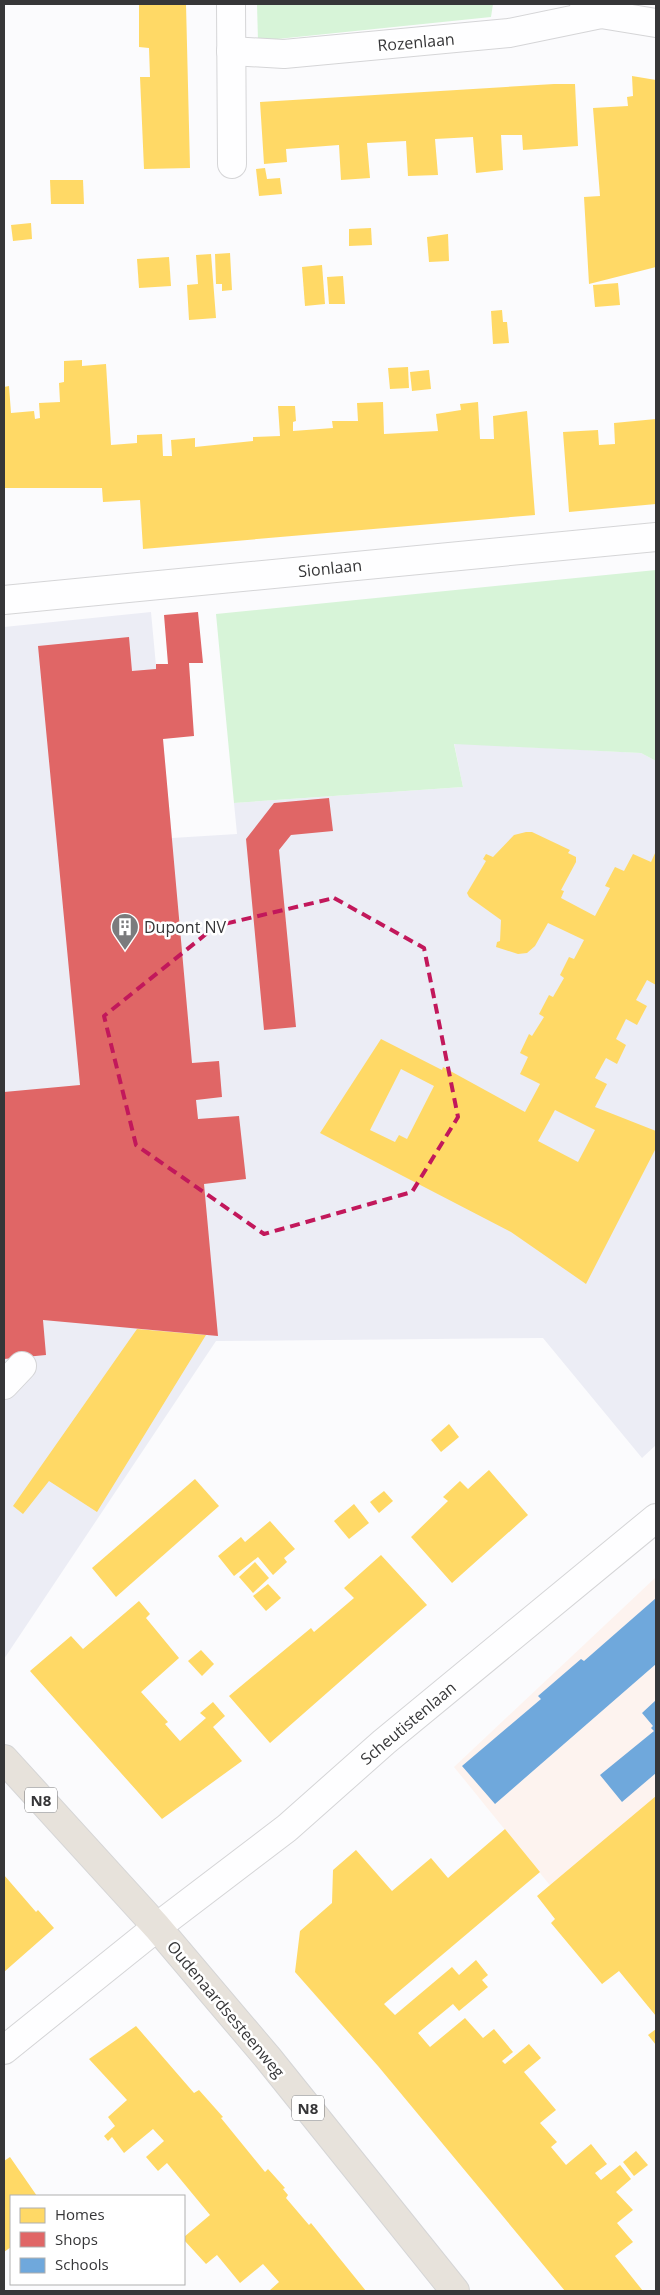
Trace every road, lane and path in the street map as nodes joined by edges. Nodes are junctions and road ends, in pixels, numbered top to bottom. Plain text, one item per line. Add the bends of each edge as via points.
1 (231, 4) edge
2 (572, 4) edge
3 (600, 14) junction
4 (656, 23) edge
5 (231, 51) junction
6 (232, 164) dead end
7 (656, 537) edge
8 (4, 600) edge
9 (656, 1518) edge
10 (4, 1759) edge
11 (157, 1926) junction
12 (4, 2050) edge
13 (455, 2291) edge

1 - 5 street
2 - 3 street, Rozenlaan
3 - 4 street, Rozenlaan
3 - 5 street, Rozenlaan via 499,34 284,54
5 - 6 street
7 - 8 street, Sionlaan
9 - 11 street, Scheutistenlaan via 384,1742 287,1828
10 - 11 main road, Oudenaardsesteenweg / N8
11 - 12 street, Scheutistenlaan
11 - 13 main road, Oudenaardsesteenweg / N8 via 268,2058

